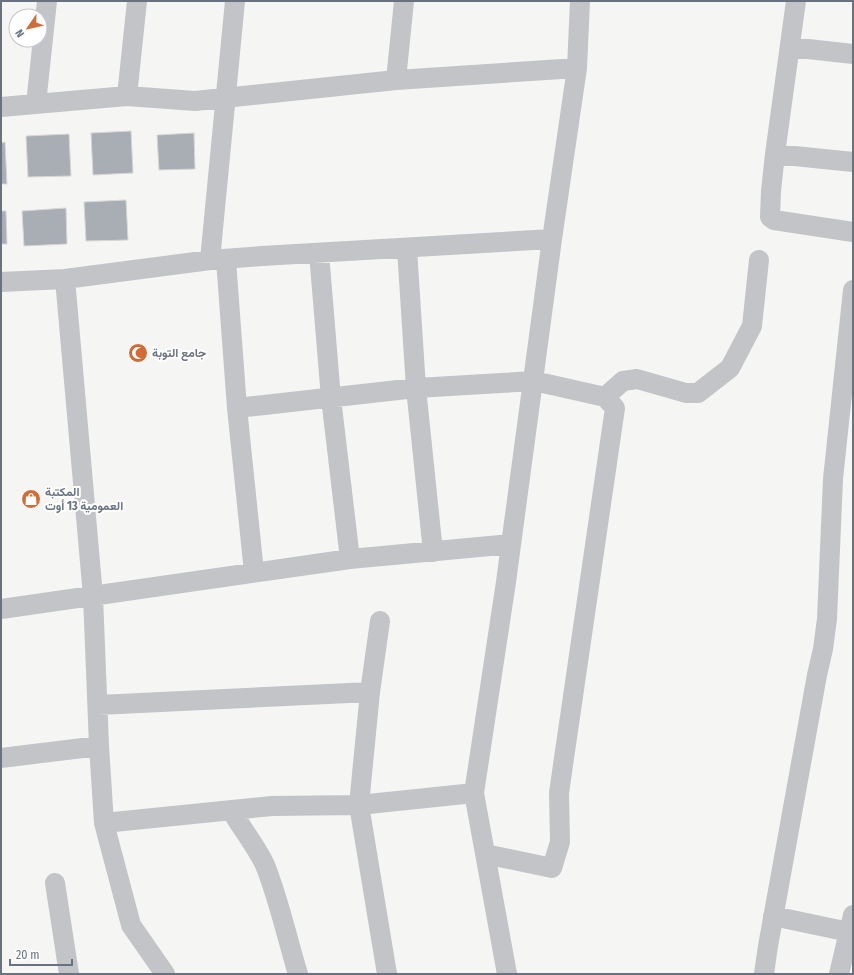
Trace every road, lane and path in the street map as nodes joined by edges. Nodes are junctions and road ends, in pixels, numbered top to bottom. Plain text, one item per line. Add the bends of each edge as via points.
1 (48, 1) edge
2 (137, 1) edge
3 (235, 1) edge
4 (404, 1) edge
5 (580, 1) edge
6 (796, 1) edge
7 (790, 47) junction
8 (853, 54) edge
9 (577, 68) junction
10 (396, 80) junction
11 (127, 96) junction
12 (226, 97) junction
13 (36, 104) junction
14 (1, 107) edge
15 (776, 154) junction
16 (853, 162) edge
17 (853, 232) edge
18 (552, 239) junction
19 (407, 248) junction
20 (319, 254) junction
21 (218, 260) junction
22 (759, 260) dead end
23 (66, 279) junction
24 (1, 282) edge
25 (853, 290) edge
26 (534, 381) junction
27 (416, 388) junction
28 (605, 397) junction
29 (331, 398) junction
30 (238, 408) junction
31 (511, 544) junction
32 (433, 552) junction
33 (350, 559) junction
34 (254, 572) junction
35 (93, 596) junction
36 (1, 609) edge
37 (380, 621) dead end
38 (370, 692) junction
39 (98, 705) junction
40 (99, 746) junction
41 (1, 758) edge
42 (474, 794) junction
43 (359, 805) junction
44 (231, 810) junction
45 (104, 823) junction
46 (485, 854) junction
47 (55, 883) dead end
48 (774, 916) junction
49 (851, 924) edge
50 (69, 974) edge
51 (164, 974) edge
52 (298, 974) edge
53 (387, 974) edge
54 (507, 974) edge
55 (764, 974) edge
56 (839, 974) edge

1 - 13 street
2 - 11 street
3 - 12 street
4 - 10 street
5 - 9 street
6 - 7 street
7 - 8 street
7 - 15 street
9 - 10 street
9 - 18 street
10 - 12 street
11 - 12 street via 195,101
11 - 13 street
12 - 21 street
13 - 14 street
15 - 16 street
15 - 17 street via 770,217 774,220
18 - 19 street
18 - 26 street
19 - 20 street
19 - 27 street
20 - 21 street
20 - 29 street
21 - 23 street
21 - 30 street
22 - 28 street via 752,326 730,368 698,393 686,394 637,379 623,381
23 - 24 street
23 - 35 street
25 - 48 street via 833,479 827,619
26 - 27 street
26 - 28 street
26 - 31 street
27 - 29 street
27 - 32 street
28 - 46 street via 615,408 559,793 560,842 552,868
29 - 30 street
29 - 33 street
30 - 34 street
31 - 32 street
31 - 42 street
32 - 33 street
33 - 34 street
34 - 35 street
35 - 36 street
35 - 39 street
37 - 38 street
38 - 39 street
38 - 43 street
39 - 40 street
40 - 41 street
40 - 45 street
42 - 43 street
42 - 46 street
43 - 44 street via 272,806
43 - 53 street
44 - 45 street
44 - 52 street via 265,866
45 - 51 street via 131,925
46 - 54 street
47 - 50 street
48 - 49 street
48 - 55 street
49 - 56 street

